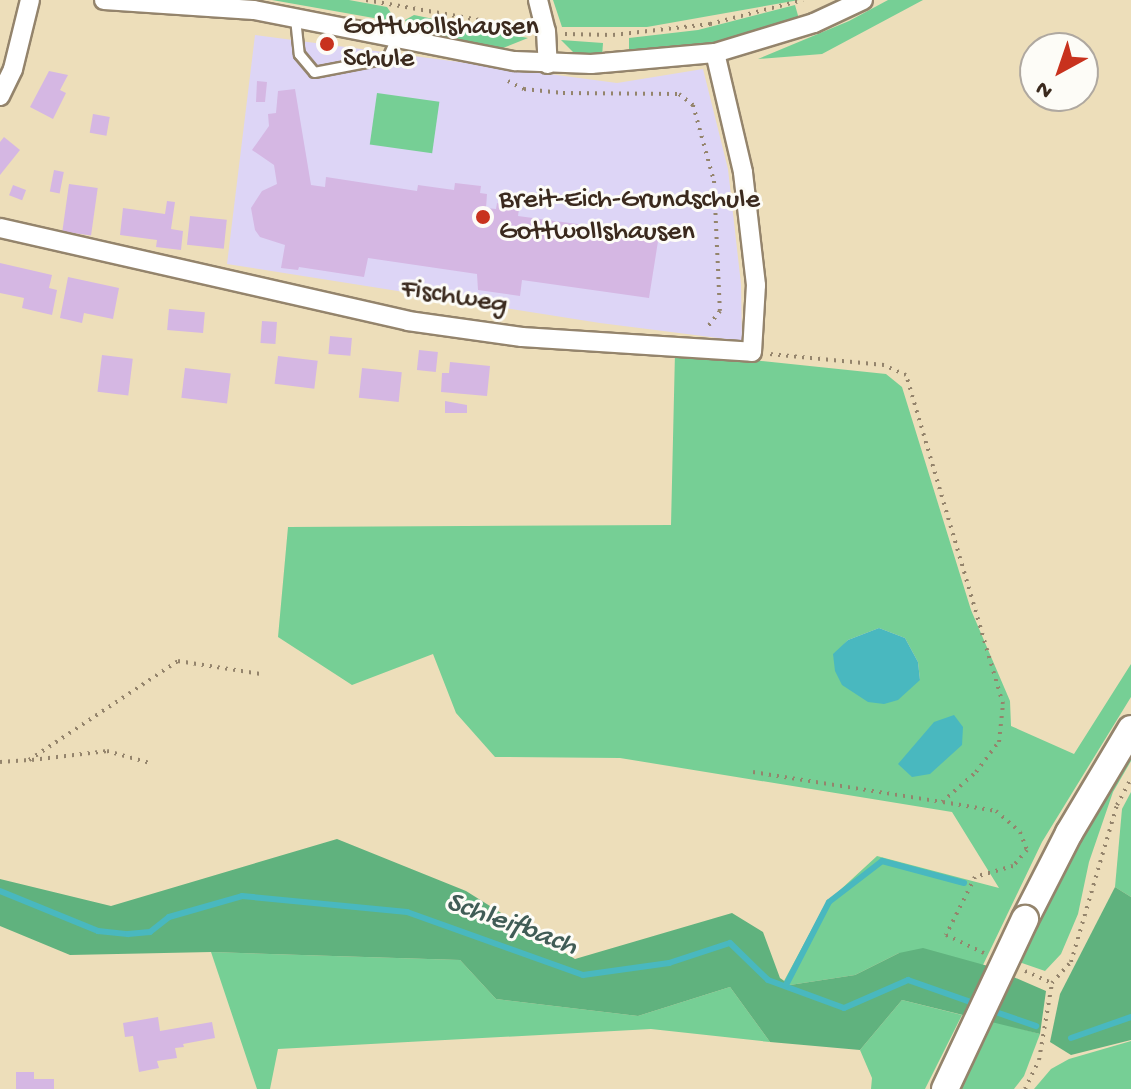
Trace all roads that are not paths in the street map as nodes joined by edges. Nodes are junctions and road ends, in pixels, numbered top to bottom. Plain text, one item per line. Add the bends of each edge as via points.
1 (30, 0) edge
2 (104, 0) edge
3 (538, 0) edge
4 (863, 0) edge
5 (295, 18) junction
6 (396, 38) junction
7 (715, 53) junction
8 (548, 64) junction
9 (0, 96) edge
10 (0, 228) edge
11 (1131, 729) edge
12 (945, 1089) edge

1 - 9 street via 13,69
2 - 5 street via 254,10
3 - 8 street
4 - 7 street via 814,23
5 - 6 street
5 - 6 lane via 299,54 314,72 387,58
6 - 8 street
7 - 8 street via 611,64
7 - 10 street, Fischweg via 743,172 756,285 752,352 522,337 408,321
11 - 12 main road, bridge via 1069,833

